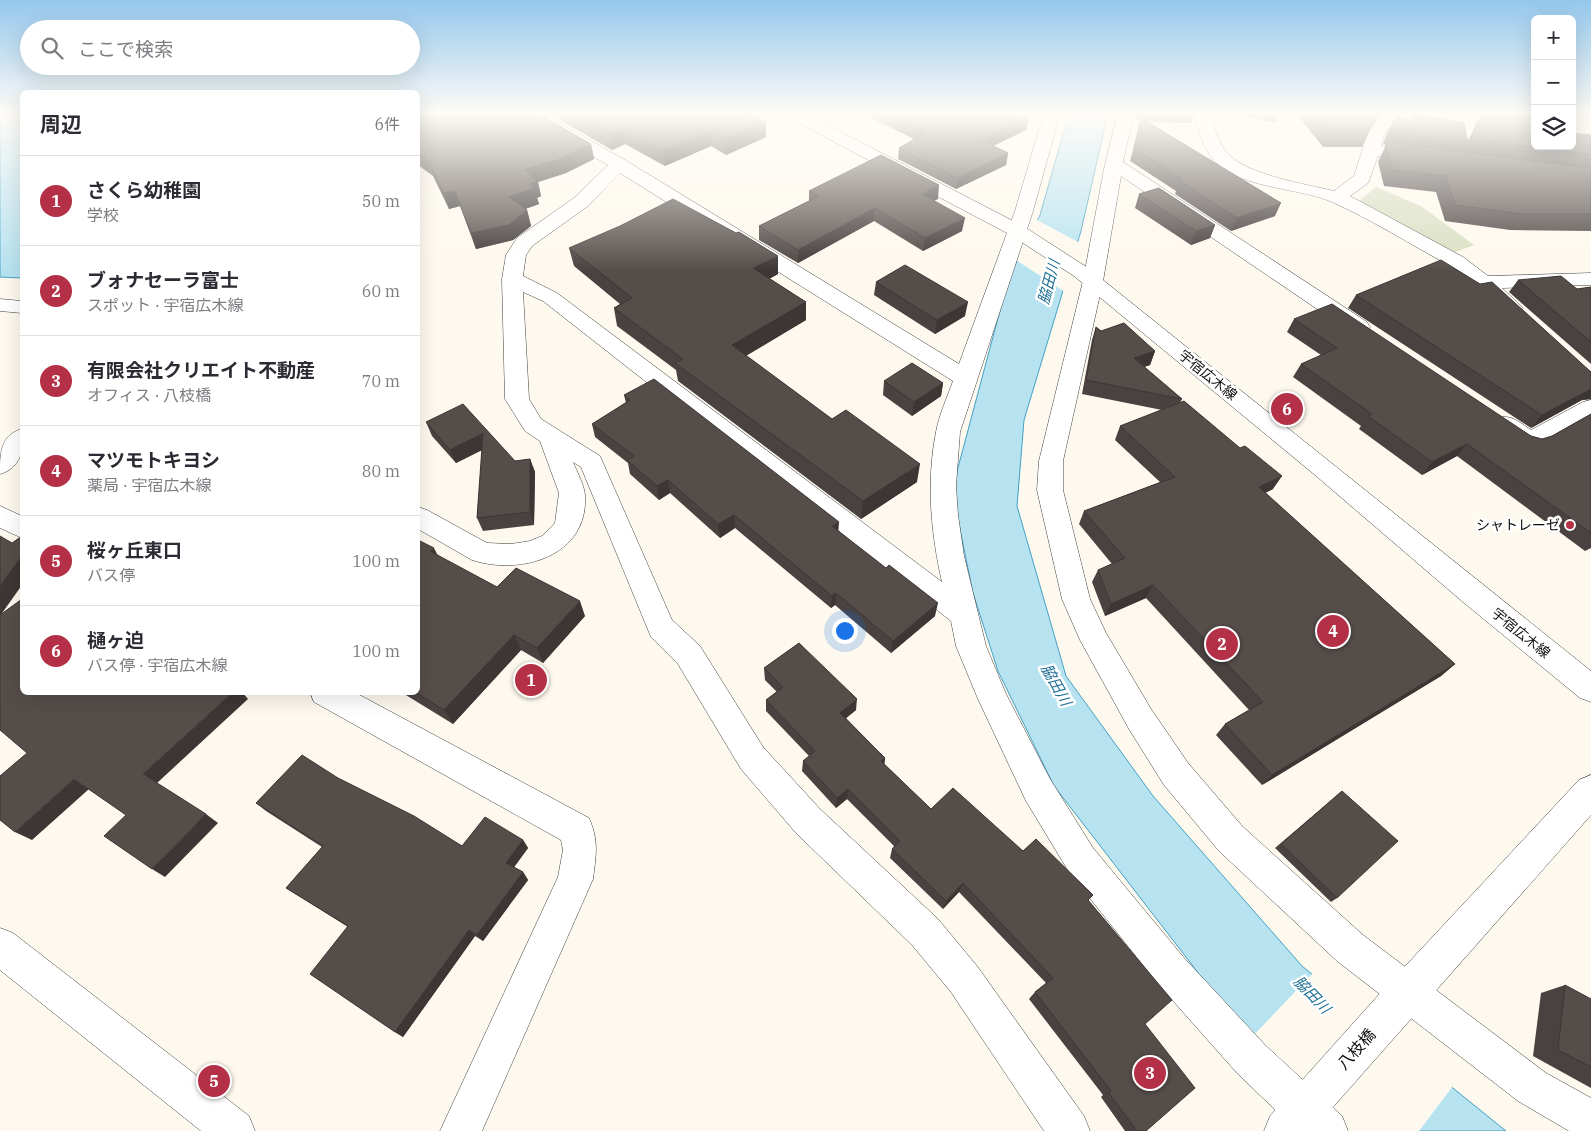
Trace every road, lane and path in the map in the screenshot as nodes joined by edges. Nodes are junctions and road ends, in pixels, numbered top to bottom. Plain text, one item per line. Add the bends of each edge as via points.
1 (617, 166) edge
2 (622, 166) edge
3 (893, 166) edge
4 (1034, 166) edge
5 (1114, 166) edge
6 (1117, 166) edge
7 (1233, 166) edge
8 (1366, 166) edge
9 (1337, 197) junction
10 (1020, 232) junction
11 (1087, 276) junction
12 (512, 279) junction
13 (1591, 279) edge
14 (1483, 282) junction
15 (0, 305) edge
16 (20, 307) edge
17 (1525, 319) edge
18 (1372, 336) edge
19 (965, 378) junction
20 (1591, 408) edge
21 (1489, 413) edge
22 (551, 438) junction
23 (20, 440) edge
24 (0, 465) edge
25 (0, 516) edge
26 (420, 517) edge
27 (20, 527) edge
28 (963, 614) junction
29 (1591, 689) edge
30 (330, 695) edge
31 (1591, 791) edge
32 (0, 946) edge
33 (1403, 998) junction
34 (1308, 1116) edge
35 (1591, 1121) edge
36 (234, 1131) edge
37 (461, 1131) edge
38 (1069, 1131) edge

1 - 12 street via 580,202 524,242 516,255
2 - 19 street
3 - 10 street, 宇宿広木線
4 - 10 street
5 - 11 street
6 - 18 street
7 - 9 street via 1272,182
8 - 9 street via 1362,179
9 - 14 street via 1456,261
10 - 11 street, 宇宿広木線
10 - 19 street
11 - 29 street, 宇宿広木線
11 - 33 street via 1050,480 1076,599 1140,720 1176,774 1231,839
12 - 22 street via 517,399 533,425
12 - 28 street via 550,297
13 - 14 street
14 - 17 street
15 - 16 street
19 - 28 street via 948,432 942,486 950,556
20 - 21 street via 1530,441
22 - 26 street via 572,493 567,528 552,543 534,551 511,555 482,553
22 - 38 street via 591,462 661,628 689,655 752,758 808,821 925,932 964,979
23 - 24 street
25 - 27 street
28 - 34 street via 971,646 993,700 1038,790 1081,860 1179,979
30 - 37 street via 577,830 580,850 575,880
31 - 33 street, 八枝橋
32 - 36 street
33 - 34 street, 八枝橋
33 - 35 street via 1532,1087

